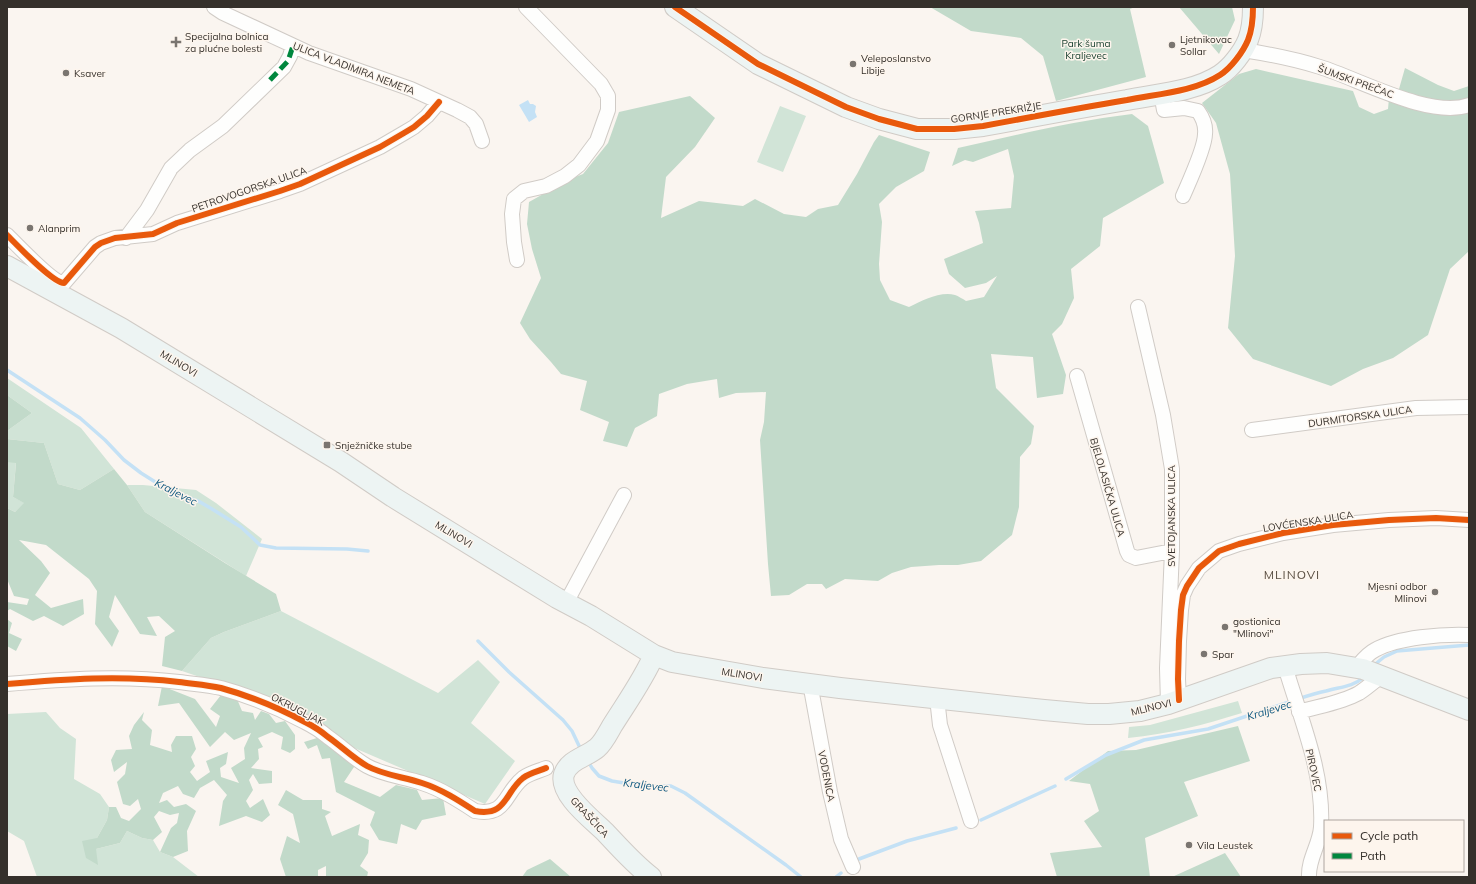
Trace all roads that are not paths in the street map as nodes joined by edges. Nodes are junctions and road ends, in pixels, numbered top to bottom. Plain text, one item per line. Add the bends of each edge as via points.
1 (214, 7) edge
2 (526, 7) edge
3 (675, 7) edge
4 (1253, 7) edge
5 (293, 46) junction
6 (1242, 50) junction
7 (1161, 94) junction
8 (439, 102) junction
9 (1469, 105) edge
10 (482, 141) dead end
11 (1183, 196) dead end
12 (7, 235) edge
13 (126, 238) junction
14 (517, 260) dead end
15 (7, 266) edge
16 (1138, 307) dead end
17 (1077, 376) dead end
18 (1469, 407) edge
19 (1252, 430) dead end
20 (624, 494) dead end
21 (1469, 520) edge
22 (1172, 551) junction
23 (566, 603) junction
24 (1469, 635) edge
25 (654, 655) junction
26 (1285, 666) junction
27 (1369, 671) junction
28 (810, 683) junction
29 (7, 684) edge
30 (938, 698) junction
31 (1173, 702) junction
32 (1296, 705) junction
33 (1469, 710) edge
34 (546, 768) dead end
35 (971, 821) dead end
36 (852, 867) dead end
37 (651, 877) edge
38 (1309, 877) edge

1 - 5 street, ULICA VLADIMIRA NEMETA
2 - 14 street via 601,84 608,96 608,110 597,142 579,165 546,186 524,191 514,199 512,214
3 - 7 main road, GORNJE PREKRIŽJE via 758,64 846,107 879,120 917,129 983,126
4 - 6 main road, GORNJE PREKRIŽJE via 1248,40
5 - 8 street, ULICA VLADIMIRA NEMETA via 411,89
5 - 13 street via 284,67 223,126 190,150 171,168 147,210
6 - 7 main road, GORNJE PREKRIŽJE via 1231,65 1207,83
6 - 9 street, ŠUMSKI PREČAC via 1282,56 1321,67 1430,106 1453,108
7 - 11 street via 1164,110 1184,108 1198,111 1204,120 1206,134
8 - 10 street, ULICA VLADIMIRA NEMETA via 470,118 476,124
8 - 13 street, PETROVOGORSKA ULICA via 414,127 380,147 318,176 153,234
12 - 13 street, PETROVOGORSKA ULICA via 60,283 64,283 95,247 108,240
15 - 23 main road, MLINOVI via 121,328
16 - 22 street, SVETOJANSKA ULICA via 1171,456
17 - 22 street, BJELOLASIČKA ULICA via 1129,555 1136,558
18 - 19 street, DURMITORSKA ULICA via 1409,409
20 - 23 street
21 - 31 street, LOVĆENSKA ULICA via 1430,518 1333,525 1283,533 1219,551 1199,568 1183,595 1178,679
22 - 31 street, SVETOJANSKA ULICA via 1167,668
23 - 25 main road, MLINOVI
24 - 27 street via 1413,639 1384,646 1366,657
25 - 28 main road, MLINOVI via 672,662 705,668
25 - 37 main road, GRAŠČICA via 599,746 568,767 564,776 569,794 580,808
26 - 27 main road, MLINOVI via 1327,663
26 - 31 main road, MLINOVI via 1271,668
26 - 32 street, PIROVEC
27 - 32 street via 1368,687 1353,696 1335,702
27 - 33 main road, MLINOVI
28 - 30 main road, MLINOVI
28 - 36 street, VODENICA via 830,792
29 - 34 street, OKRUGLJAK via 114,677 162,680 235,692 305,722 365,765 438,789 481,812 497,809 523,779
30 - 31 main road, MLINOVI via 1088,714 1126,713
30 - 35 street via 940,725
32 - 38 street, PIROVEC via 1317,771 1321,813 1321,827

